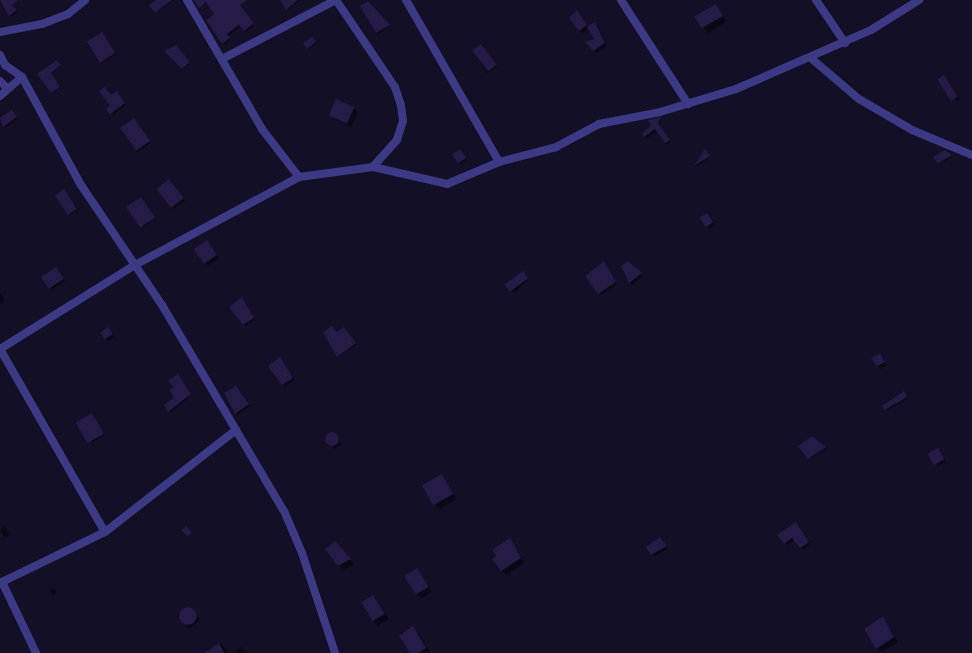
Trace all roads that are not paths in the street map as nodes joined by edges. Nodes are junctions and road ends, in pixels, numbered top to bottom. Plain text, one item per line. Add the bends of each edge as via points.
1 (85, 0) edge
2 (187, 0) edge
3 (336, 0) edge
4 (406, 0) edge
5 (621, 0) edge
6 (816, 0) edge
7 (919, 0) edge
8 (0, 32) edge
9 (845, 42) junction
10 (0, 55) edge
11 (222, 59) junction
12 (812, 59) junction
13 (22, 77) junction
14 (0, 81) edge
15 (8, 89) junction
16 (0, 96) edge
17 (688, 104) junction
18 (972, 155) edge
19 (498, 162) junction
20 (373, 167) junction
21 (299, 177) junction
22 (135, 265) junction
23 (0, 349) edge
24 (236, 430) junction
25 (105, 532) junction
26 (1, 583) edge
27 (36, 653) edge
28 (335, 653) edge

1 - 8 street via 68,14 42,24
2 - 11 street
3 - 11 street
3 - 20 street via 395,86 401,105 403,121 396,140
4 - 19 street
5 - 17 street
6 - 9 street
7 - 9 street
9 - 12 street
10 - 13 street via 5,65
11 - 21 street via 262,129
12 - 17 street via 736,90
12 - 18 street via 859,99 912,130
13 - 15 street
13 - 22 street via 81,186
14 - 15 street
15 - 16 street
17 - 19 street via 599,124 556,147
19 - 20 street via 447,184
20 - 21 street
21 - 22 street
22 - 23 street
22 - 24 street
23 - 25 street
24 - 25 street
24 - 28 street via 296,539
25 - 26 street
26 - 27 street

